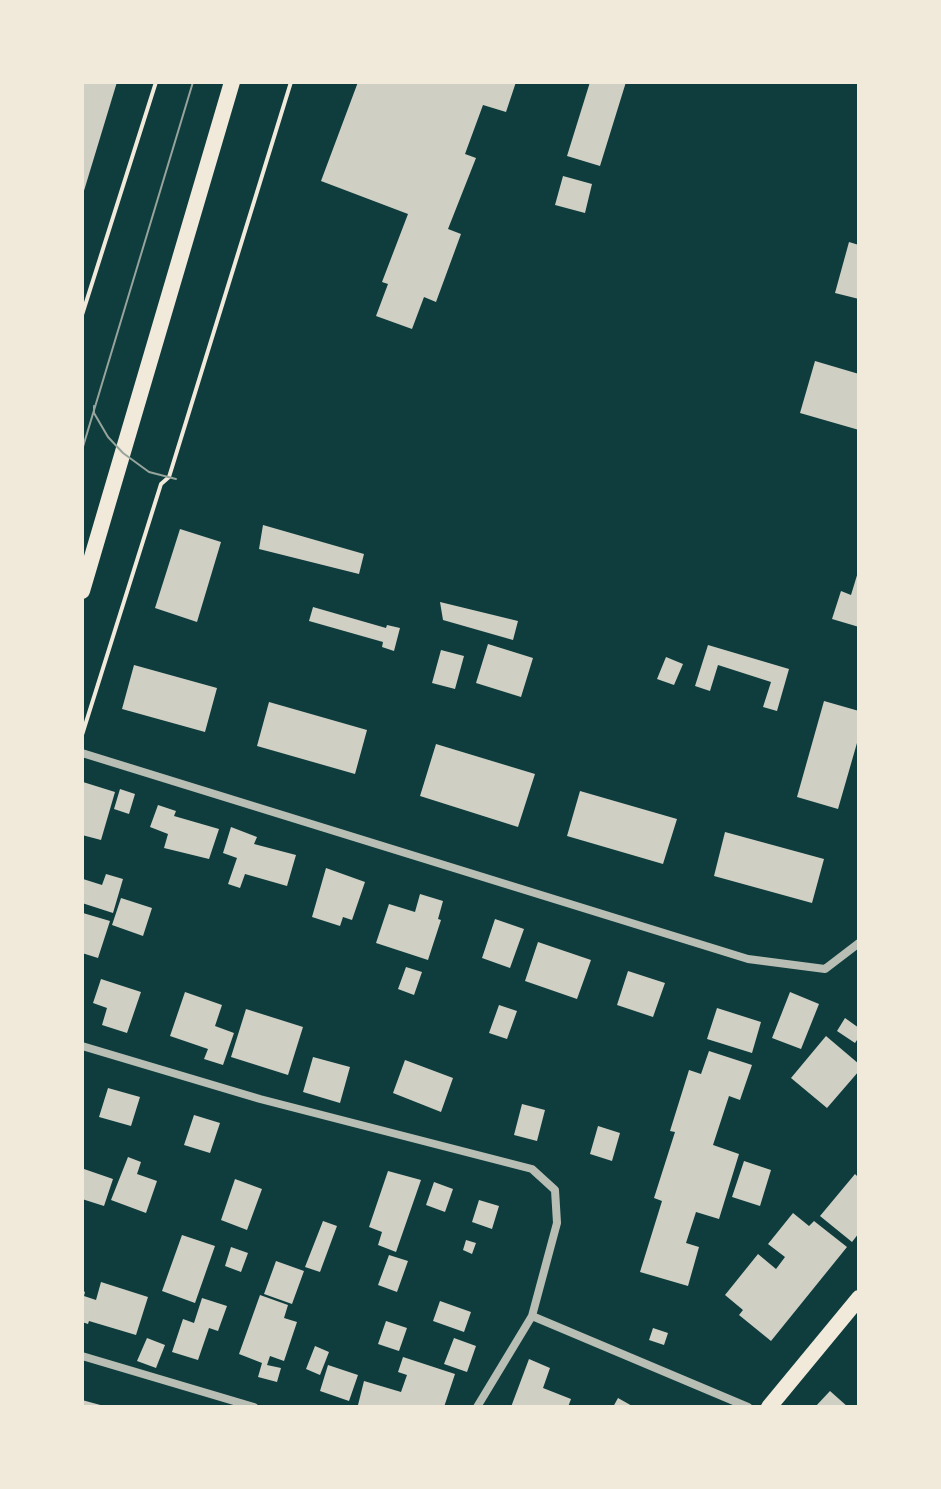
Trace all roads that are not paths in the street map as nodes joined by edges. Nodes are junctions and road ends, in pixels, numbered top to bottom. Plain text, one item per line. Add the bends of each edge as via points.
1 (232, 82) edge
2 (82, 591) edge
3 (82, 753) edge
4 (859, 943) edge
5 (82, 1046) edge
6 (859, 1298) edge
7 (532, 1316) junction
8 (82, 1356) edge
9 (254, 1407) edge
10 (477, 1407) edge
11 (748, 1407) edge
12 (769, 1407) edge

1 - 2 main road
3 - 4 street via 748,959 825,969
5 - 7 street via 260,1099 532,1169 555,1190 557,1223
6 - 12 main road
7 - 10 street
7 - 11 street
8 - 9 street

